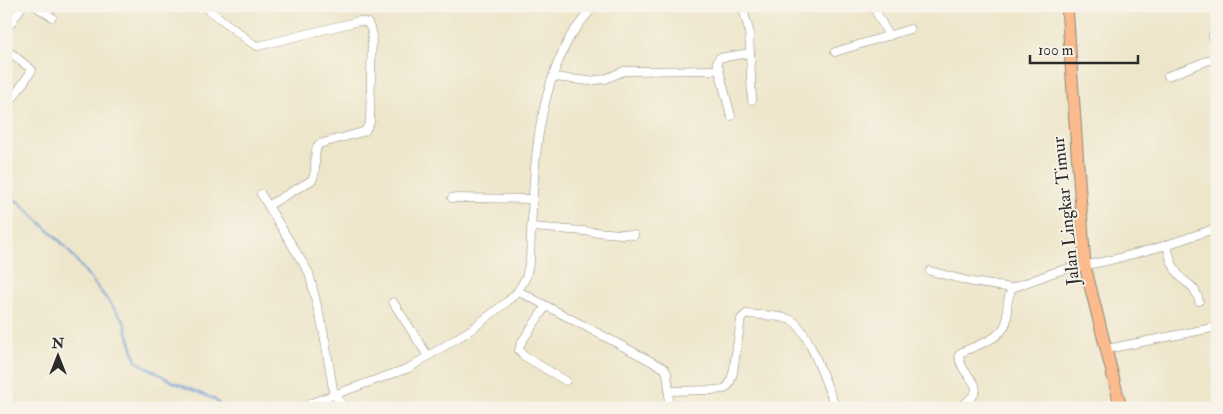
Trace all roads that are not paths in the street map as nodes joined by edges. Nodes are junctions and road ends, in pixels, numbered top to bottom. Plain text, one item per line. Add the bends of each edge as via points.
1 (22, 6) edge
2 (35, 6) edge
3 (204, 6) edge
4 (594, 6) edge
5 (742, 6) edge
6 (874, 6) edge
7 (1067, 6) edge
8 (52, 17) dead end
9 (1217, 24) edge
10 (910, 29) dead end
11 (6, 30) edge
12 (889, 36) junction
13 (6, 49) edge
14 (1217, 50) edge
15 (835, 52) dead end
16 (750, 53) junction
17 (1217, 57) edge
18 (719, 70) junction
19 (1168, 76) dead end
20 (554, 77) junction
21 (13, 98) dead end
22 (752, 100) dead end
23 (731, 116) dead end
24 (261, 194) dead end
25 (452, 198) dead end
26 (533, 199) junction
27 (268, 204) junction
28 (532, 227) junction
29 (1217, 228) edge
30 (634, 235) dead end
31 (1167, 245) junction
32 (1085, 266) junction
33 (930, 271) dead end
34 (1012, 288) junction
35 (518, 291) junction
36 (1199, 301) dead end
37 (393, 302) dead end
38 (546, 306) junction
39 (1217, 327) edge
40 (1107, 349) junction
41 (428, 356) junction
42 (566, 381) dead end
43 (669, 391) junction
44 (334, 395) junction
45 (833, 407) edge
46 (303, 408) edge
47 (346, 408) edge
48 (668, 408) edge
49 (958, 408) edge
50 (1121, 408) edge

1 - 11 street
2 - 8 street
3 - 27 street via 258,46 359,22 368,22 371,26 368,127 365,131 319,144 315,151 316,169 312,180
4 - 20 street via 571,36
5 - 16 street via 749,30
6 - 12 street
7 - 32 highway, Jalan Lingkar Timur
9 - 14 street via 1214,36
10 - 12 street
12 - 15 street
13 - 21 street via 32,70
16 - 18 street via 719,58
16 - 22 street
17 - 19 street
18 - 20 street via 624,71 589,81
18 - 23 street
20 - 26 street via 538,141
24 - 27 street
25 - 26 street
26 - 28 street
27 - 44 street via 309,273
28 - 30 street
28 - 35 street via 530,260
29 - 31 street
31 - 32 street
31 - 36 street via 1178,274 1195,288
32 - 34 street via 1058,271
32 - 40 highway, Jalan Lingkar Timur
33 - 34 street
34 - 49 street via 1006,302 1004,330 959,355 961,365 976,390 971,399
35 - 38 street
35 - 41 street via 472,329
37 - 41 street
38 - 42 street via 521,343 520,350 524,356
38 - 43 street via 664,368
39 - 40 street
40 - 50 highway, Jalan Lingkar Timur
41 - 44 street via 409,368
43 - 45 street via 715,390 729,385 741,319 746,314 794,322 804,333
43 - 48 street
44 - 46 street
44 - 47 street

